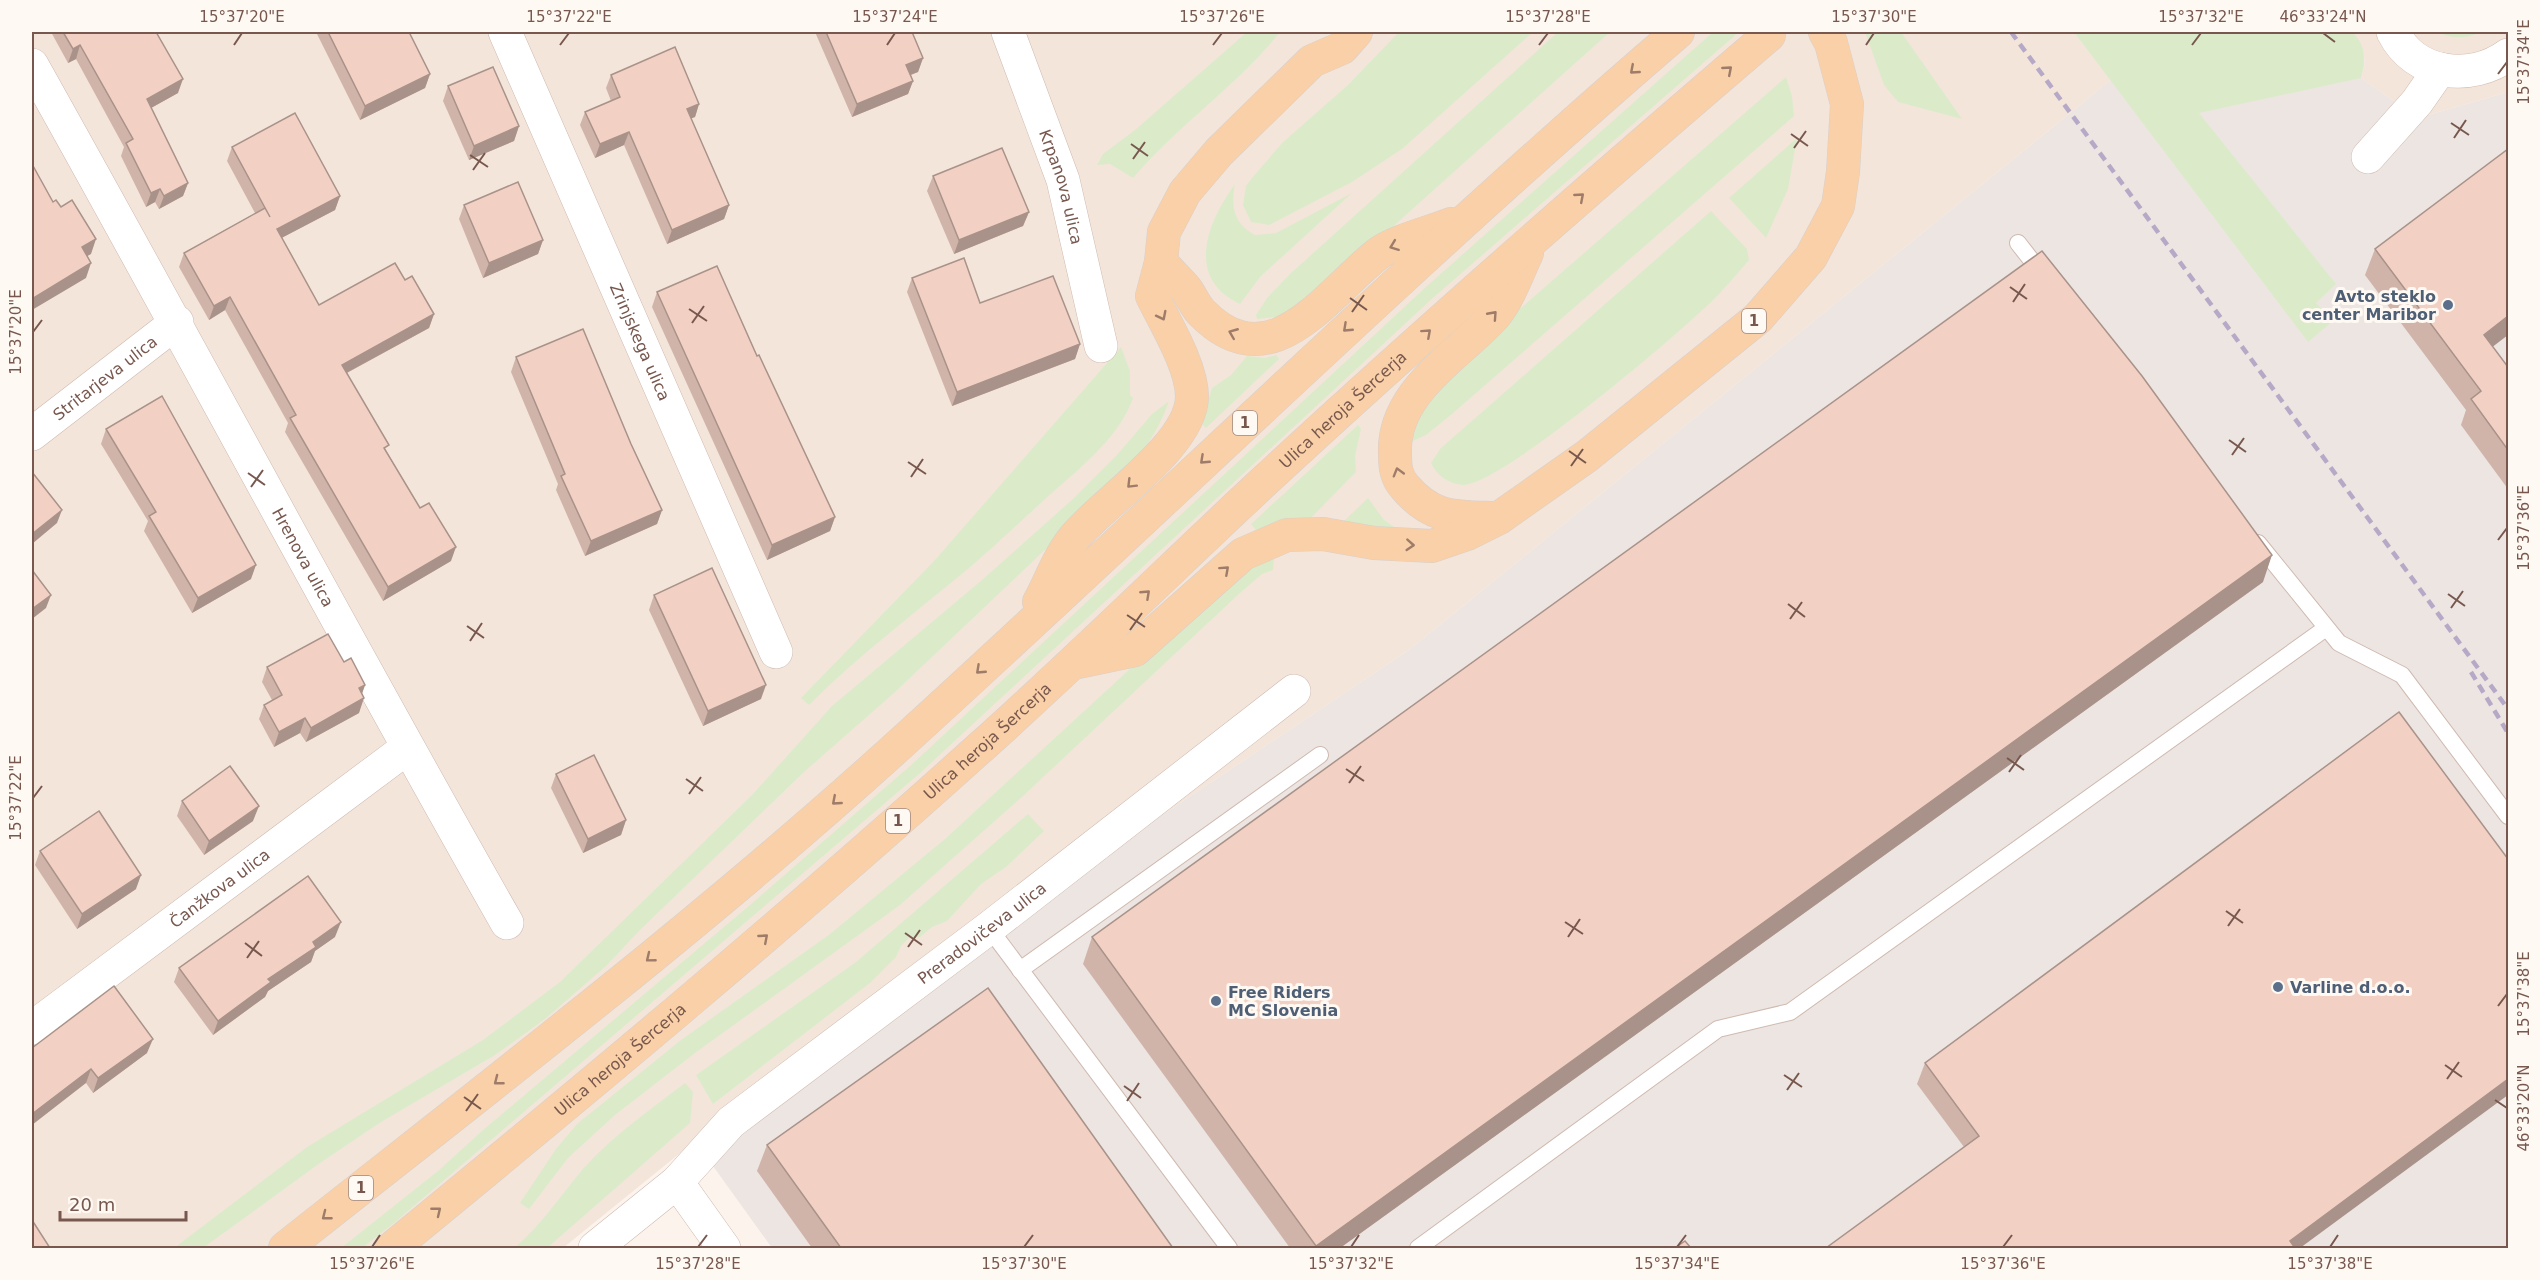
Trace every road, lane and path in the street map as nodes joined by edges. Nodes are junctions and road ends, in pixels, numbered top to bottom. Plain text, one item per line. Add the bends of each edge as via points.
1 (505, 32) edge
2 (1008, 32) edge
3 (1356, 32) edge
4 (1678, 32) edge
5 (1825, 32) edge
6 (2393, 32) edge
7 (1769, 35) dead end
8 (1316, 46) edge
9 (2503, 62) edge
10 (32, 65) edge
11 (2440, 69) junction
12 (2368, 157) dead end
13 (1468, 218) junction
14 (1536, 235) junction
15 (2018, 243) dead end
16 (1161, 262) junction
17 (2054, 289) edge
18 (177, 322) junction
19 (1101, 346) dead end
20 (32, 434) edge
21 (1499, 518) junction
22 (2245, 527) edge
23 (2326, 628) junction
24 (1023, 630) junction
25 (776, 652) dead end
26 (1073, 663) junction
27 (1294, 691) dead end
28 (407, 748) junction
29 (1320, 755) dead end
30 (2508, 816) edge
31 (507, 923) dead end
32 (989, 928) junction
33 (1020, 970) junction
34 (32, 1028) edge
35 (677, 1182) junction
36 (285, 1248) edge
37 (392, 1248) edge
38 (595, 1248) edge
39 (724, 1248) edge
40 (1229, 1248) edge
41 (1418, 1248) edge

1 - 25 street, Zrinjskega ulica
2 - 19 street, Krpanova ulica via 1063,180
3 - 8 main road, 1 via 1342,48
4 -> 13 main road, 1
5 - 21 main road, 1 via 1847,104 1847,134 1838,206 1811,257 1758,318 1587,456
6 - 11 street via 2407,52
14 -> 7 main road, 1
8 - 16 main road, 1 via 1185,192 1164,232
9 - 11 street via 2458,73
10 - 18 street, Hrenova ulica
11 - 12 street via 2417,102
13 -> 16 main road, 1 via 1380,252 1319,308 1291,330 1273,338 1239,336 1221,328 1201,311
13 -> 24 main road, 1
21 -> 14 main road, 1 via 1449,517 1419,503 1398,480 1394,437 1404,411 1431,375 1497,313
26 -> 14 main road, Ulica heroja Šercerja / 1 via 1257,488
15 - 17 lane
16 -> 24 main road, 1 via 1152,296 1177,346 1192,395 1190,408 1174,438 1073,539
18 - 20 street, Stritarjeva ulica
18 - 28 street, Hrenova ulica
26 -> 21 main road, 1 via 1135,650 1243,554 1287,535 1323,534 1374,543 1431,546
22 - 23 lane
23 - 30 lane via 2339,643 2402,675
23 - 41 lane via 1790,1012 1718,1029
24 -> 36 main road, 1 via 900,744 695,921
37 -> 26 main road, Ulica heroja Šercerja / 1 via 720,976
27 - 32 street, Preradovičeva ulica
28 - 31 street, Hrenova ulica
28 - 34 street, Čanžkova ulica
29 - 33 lane
32 - 33 lane
32 - 35 street, Preradovičeva ulica via 731,1122
33 - 40 lane
35 - 38 street, Preradovičeva ulica
35 - 39 street

